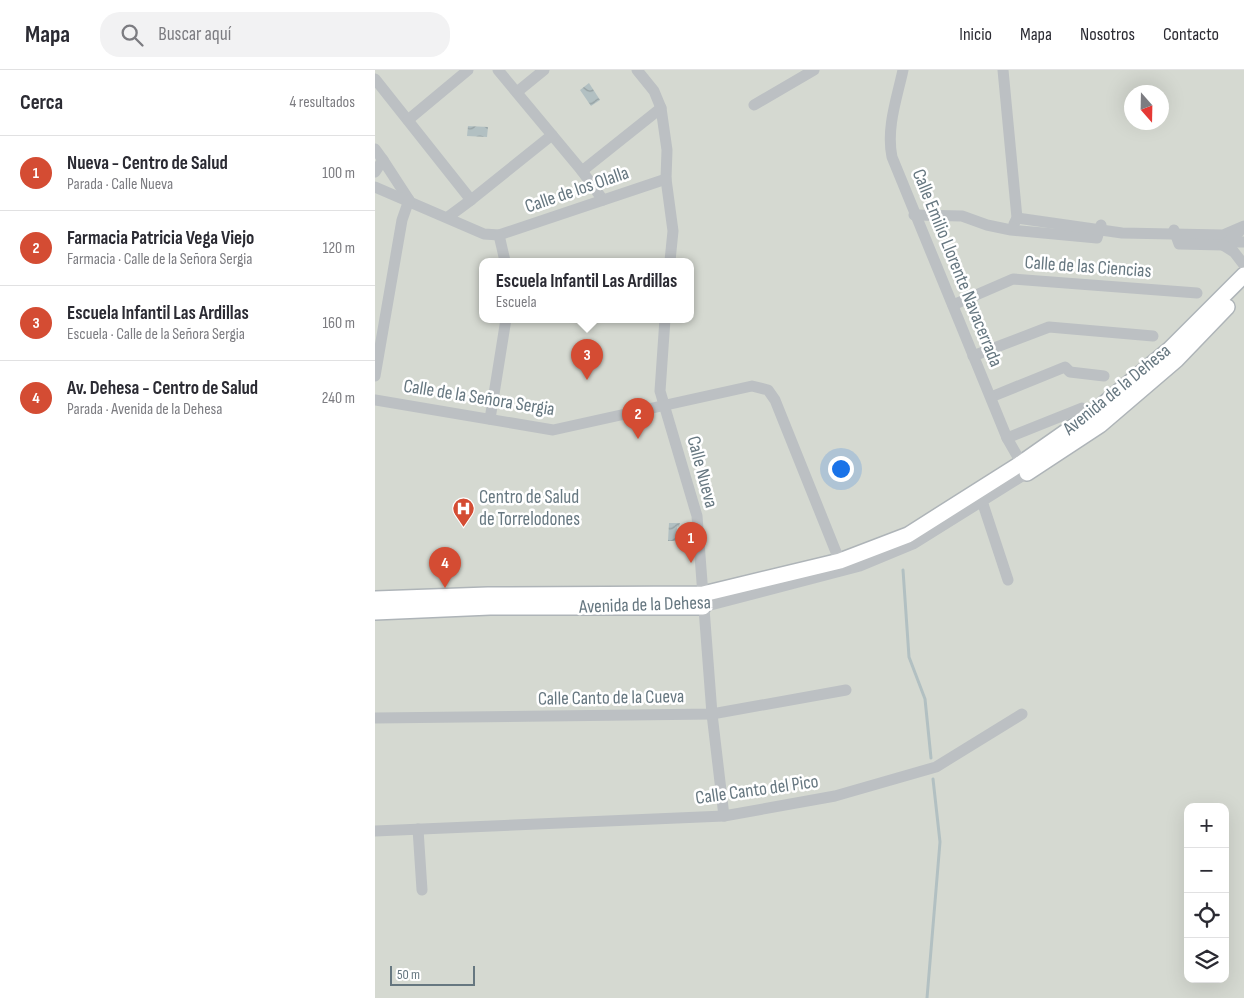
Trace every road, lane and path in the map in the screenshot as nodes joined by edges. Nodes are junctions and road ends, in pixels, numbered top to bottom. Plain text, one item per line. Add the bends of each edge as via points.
1 (468, 70) edge
2 (498, 70) edge
3 (544, 70) edge
4 (637, 70) edge
5 (903, 70) edge
6 (1003, 70) edge
7 (807, 72) edge
8 (375, 79) edge
9 (517, 92) junction
10 (754, 105) dead end
11 (661, 108) junction
12 (408, 120) junction
13 (552, 135) junction
14 (375, 149) edge
15 (383, 160) junction
16 (582, 171) junction
17 (375, 172) edge
18 (666, 179) junction
19 (375, 187) edge
20 (409, 200) junction
21 (471, 200) junction
22 (603, 200) junction
23 (915, 214) junction
24 (449, 217) junction
25 (1017, 218) junction
26 (1101, 227) junction
27 (1244, 227) edge
28 (1011, 230) junction
29 (1174, 231) junction
30 (499, 235) junction
31 (1244, 242) edge
32 (1225, 243) junction
33 (504, 258) edge
34 (670, 258) edge
35 (1244, 265) edge
36 (1244, 275) edge
37 (1244, 289) edge
38 (1197, 293) dead end
39 (953, 305) junction
40 (505, 323) edge
41 (665, 323) edge
42 (1153, 336) dead end
43 (973, 356) junction
44 (375, 376) edge
45 (1104, 376) dead end
46 (991, 397) junction
47 (375, 400) edge
48 (665, 406) junction
49 (1082, 408) dead end
50 (490, 419) junction
51 (1007, 438) junction
52 (1024, 469) junction
53 (981, 496) junction
54 (841, 566) junction
55 (1008, 580) dead end
56 (375, 598) edge
57 (703, 600) junction
58 (375, 612) edge
59 (846, 690) dead end
60 (712, 714) junction
61 (1022, 714) dead end
62 (375, 718) edge
63 (724, 816) junction
64 (418, 829) junction
65 (375, 831) edge
66 (422, 890) dead end

1 - 12 street
2 - 9 street
3 - 9 street
4 - 11 street via 654,91
5 - 23 street, Calle Emilio Llorente Navacerrada via 889,142
6 - 25 street
7 - 10 street
8 - 12 street
9 - 13 street
11 - 16 street
11 - 18 street via 667,150
12 - 21 street
13 - 16 street
13 - 21 street
14 - 15 street
15 - 17 street
15 - 20 street
16 - 22 street
18 - 22 street, Calle de los Olalla
18 - 34 street via 673,230
19 - 20 street
20 - 24 street
20 - 44 street via 402,220
21 - 24 street
22 - 30 street, Calle de los Olalla
23 - 28 street via 961,216
23 - 39 street, Calle Emilio Llorente Navacerrada
24 - 30 street via 484,234
25 - 26 street
25 - 28 street
26 - 28 street via 1097,238
26 - 29 street via 1122,233
27 - 29 street via 1223,235
27 - 32 street
29 - 32 street via 1179,244
30 - 33 street
31 - 32 street
32 - 35 street
36 - 52 street, Avenida de la Dehesa via 1161,357
37 - 52 street, Avenida de la Dehesa via 1176,360 1100,425
38 - 39 street, Calle de las Ciencias via 1013,279
39 - 43 street, Calle Emilio Llorente Navacerrada
40 - 50 street
41 - 48 street, Calle Nueva via 660,391
42 - 43 street via 1049,327
43 - 46 street, Calle Emilio Llorente Navacerrada
45 - 46 street via 1069,372 1065,366
46 - 51 street, Calle Emilio Llorente Navacerrada
47 - 50 street, Calle de la Señora Sergia
48 - 50 street, Calle de la Señora Sergia via 553,430
48 - 54 street, Calle de la Señora Sergia via 752,386 768,390 775,400
48 - 57 street, Calle Nueva via 697,516
49 - 51 street
51 - 52 street, Calle Emilio Llorente Navacerrada
52 - 53 street, Avenida de la Dehesa
53 - 54 street, Avenida de la Dehesa
53 - 55 street
54 - 57 street, Avenida de la Dehesa
56 - 57 street, Avenida de la Dehesa via 488,595
57 - 58 street, Avenida de la Dehesa
57 - 60 street, Calle Nueva
59 - 60 street, Calle Canto de la Cueva
60 - 62 street, Calle Canto de la Cueva
60 - 63 street, Calle Nueva
61 - 63 street, Calle Canto del Pico via 936,766 835,796
63 - 64 street, Calle Canto del Pico
64 - 65 street, Calle Canto del Pico
64 - 66 street

